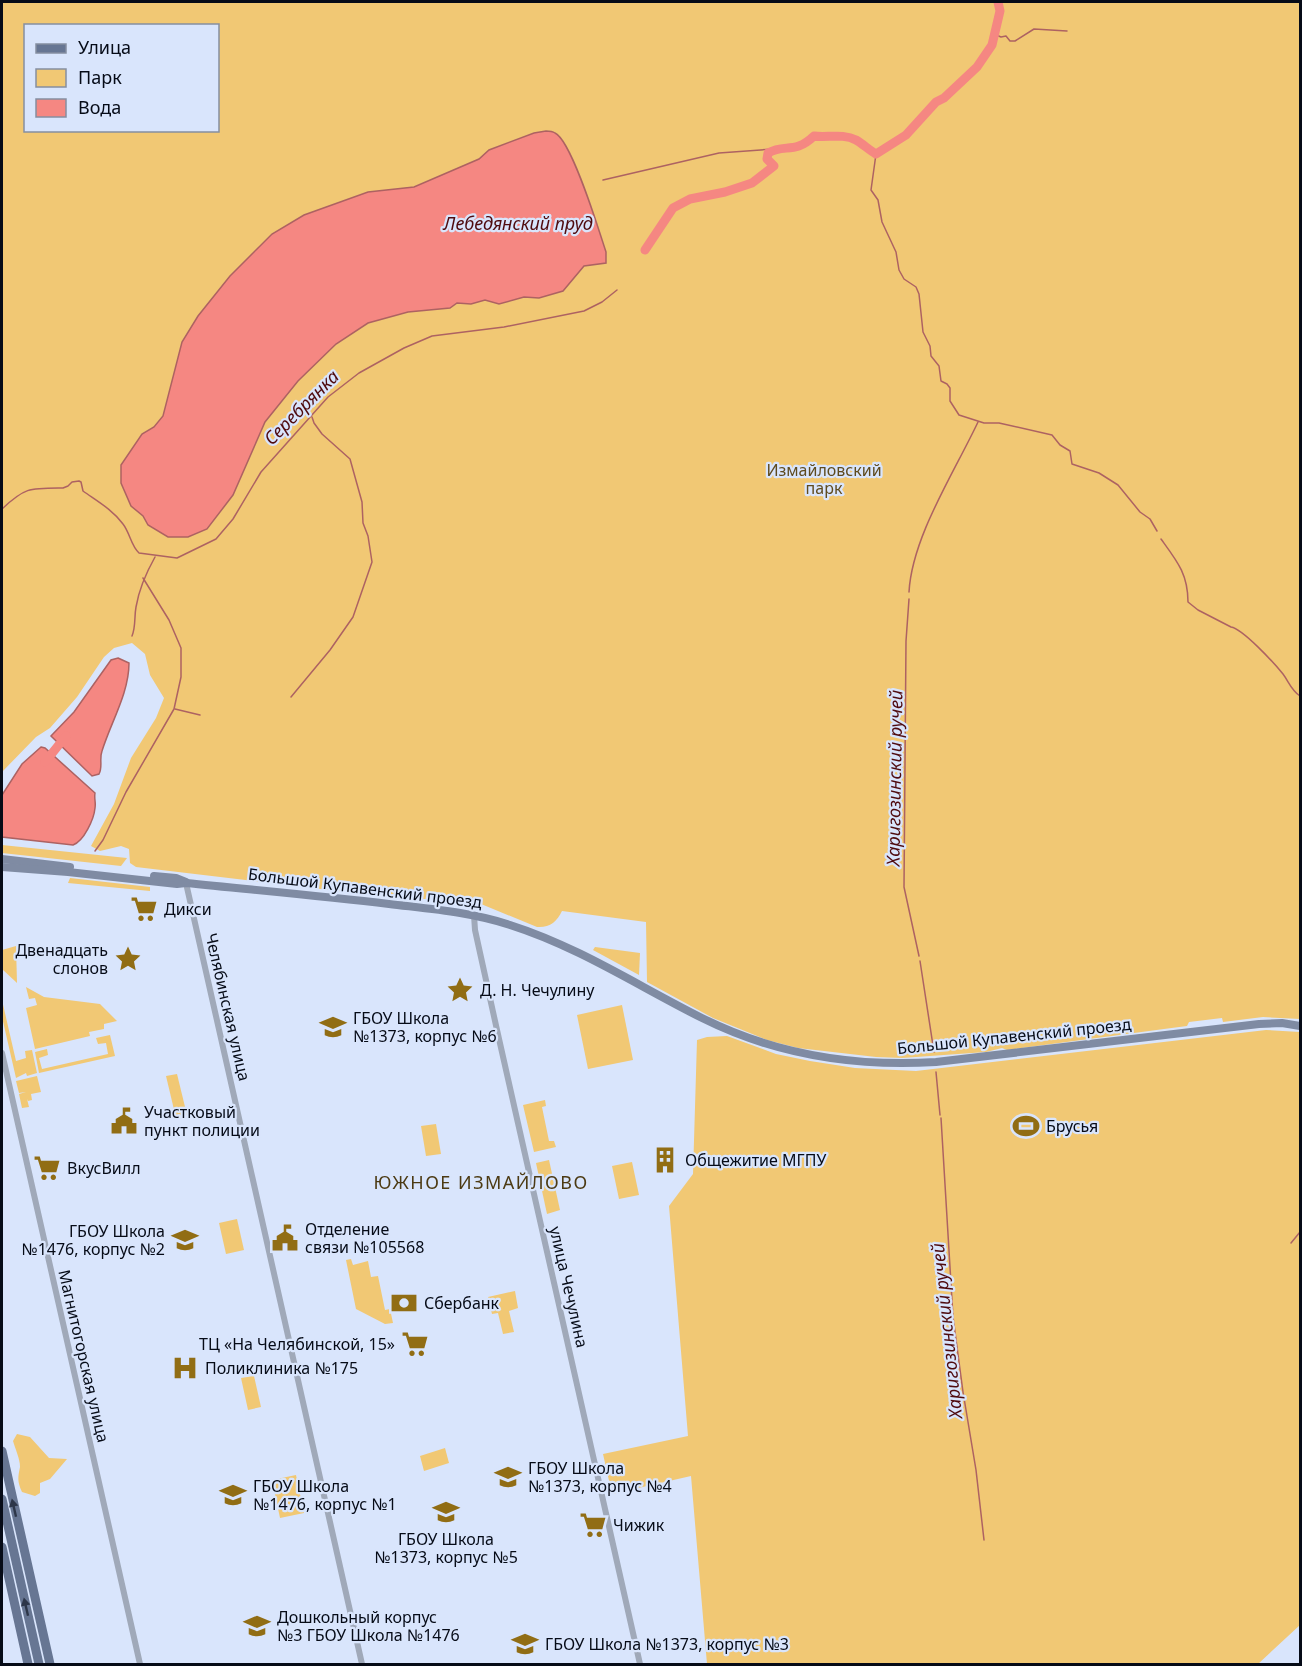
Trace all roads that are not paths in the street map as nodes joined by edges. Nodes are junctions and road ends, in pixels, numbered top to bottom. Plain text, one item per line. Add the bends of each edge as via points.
1 (2, 859) edge
2 (2, 867) edge
3 (186, 883) junction
4 (474, 915) junction
5 (1300, 1026) edge
6 (2, 1053) edge
7 (2, 1451) edge
8 (2, 1499) edge
9 (2, 1547) edge
10 (39, 1664) edge
11 (28, 1665) edge
12 (50, 1665) edge
13 (140, 1665) edge
14 (362, 1665) edge
15 (640, 1665) edge

1 - 3 main road, Большой Купавенский проезд via 176,878
2 - 3 main road, Большой Купавенский проезд
3 - 4 main road, Большой Купавенский проезд
3 - 14 street, Челябинская улица
4 - 5 main road, Большой Купавенский проезд via 571,948 736,1033 801,1053 846,1060 936,1062 1259,1024
4 - 15 street, улица Чечулина
6 - 13 street, Магнитогорская улица
12 -> 7 main road
10 -> 8 main road
9 - 11 main road

